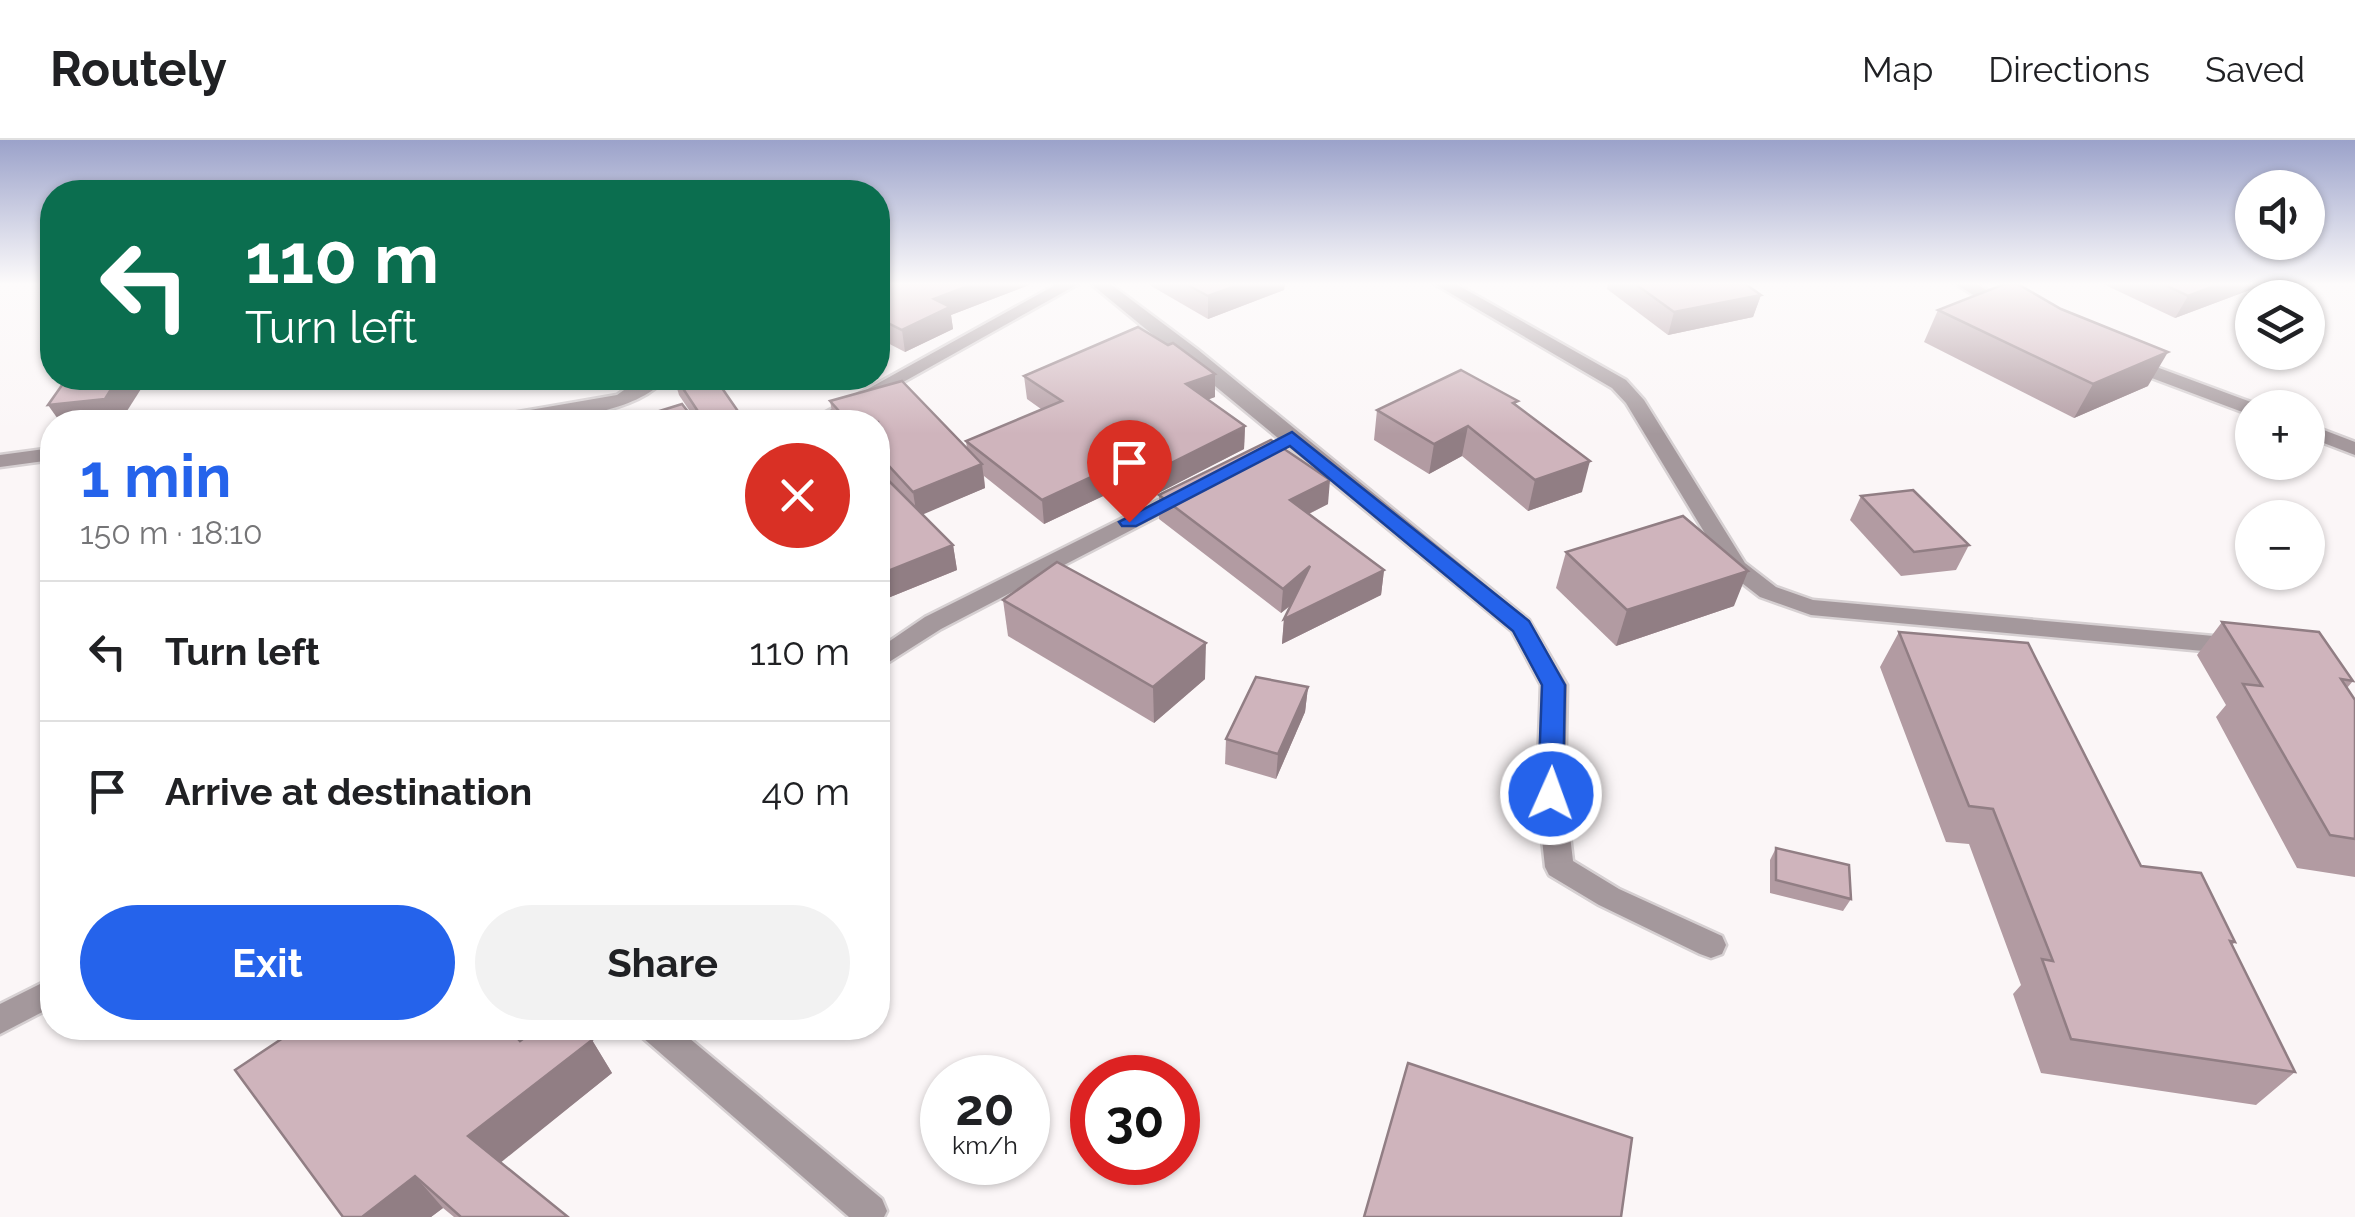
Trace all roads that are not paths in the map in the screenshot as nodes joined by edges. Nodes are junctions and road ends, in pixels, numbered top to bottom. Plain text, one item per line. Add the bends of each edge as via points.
1 (980, 333) edge
2 (1160, 333) edge
3 (1530, 333) edge
4 (2104, 353) edge
5 (890, 383) edge
6 (642, 390) edge
7 (876, 390) edge
8 (2235, 403) edge
9 (565, 410) edge
10 (840, 410) edge
11 (2325, 437) edge
12 (2355, 449) edge
13 (40, 456) edge
14 (0, 461) edge
15 (1206, 482) edge
16 (2262, 649) edge
17 (890, 652) edge
18 (1711, 944) dead end
19 (40, 998) edge
20 (0, 1020) edge
21 (668, 1040) edge
22 (869, 1211) dead end

1 - 5 street
2 - 18 street via 1283,442 1521,626 1554,685 1551,794 1559,867 1609,898
3 - 16 street via 1619,384 1634,400 1737,568 1768,592 1812,607
4 - 8 street
6 - 9 street
7 - 10 street
11 - 12 street
13 - 14 street
15 - 17 street
19 - 20 street
21 - 22 street

